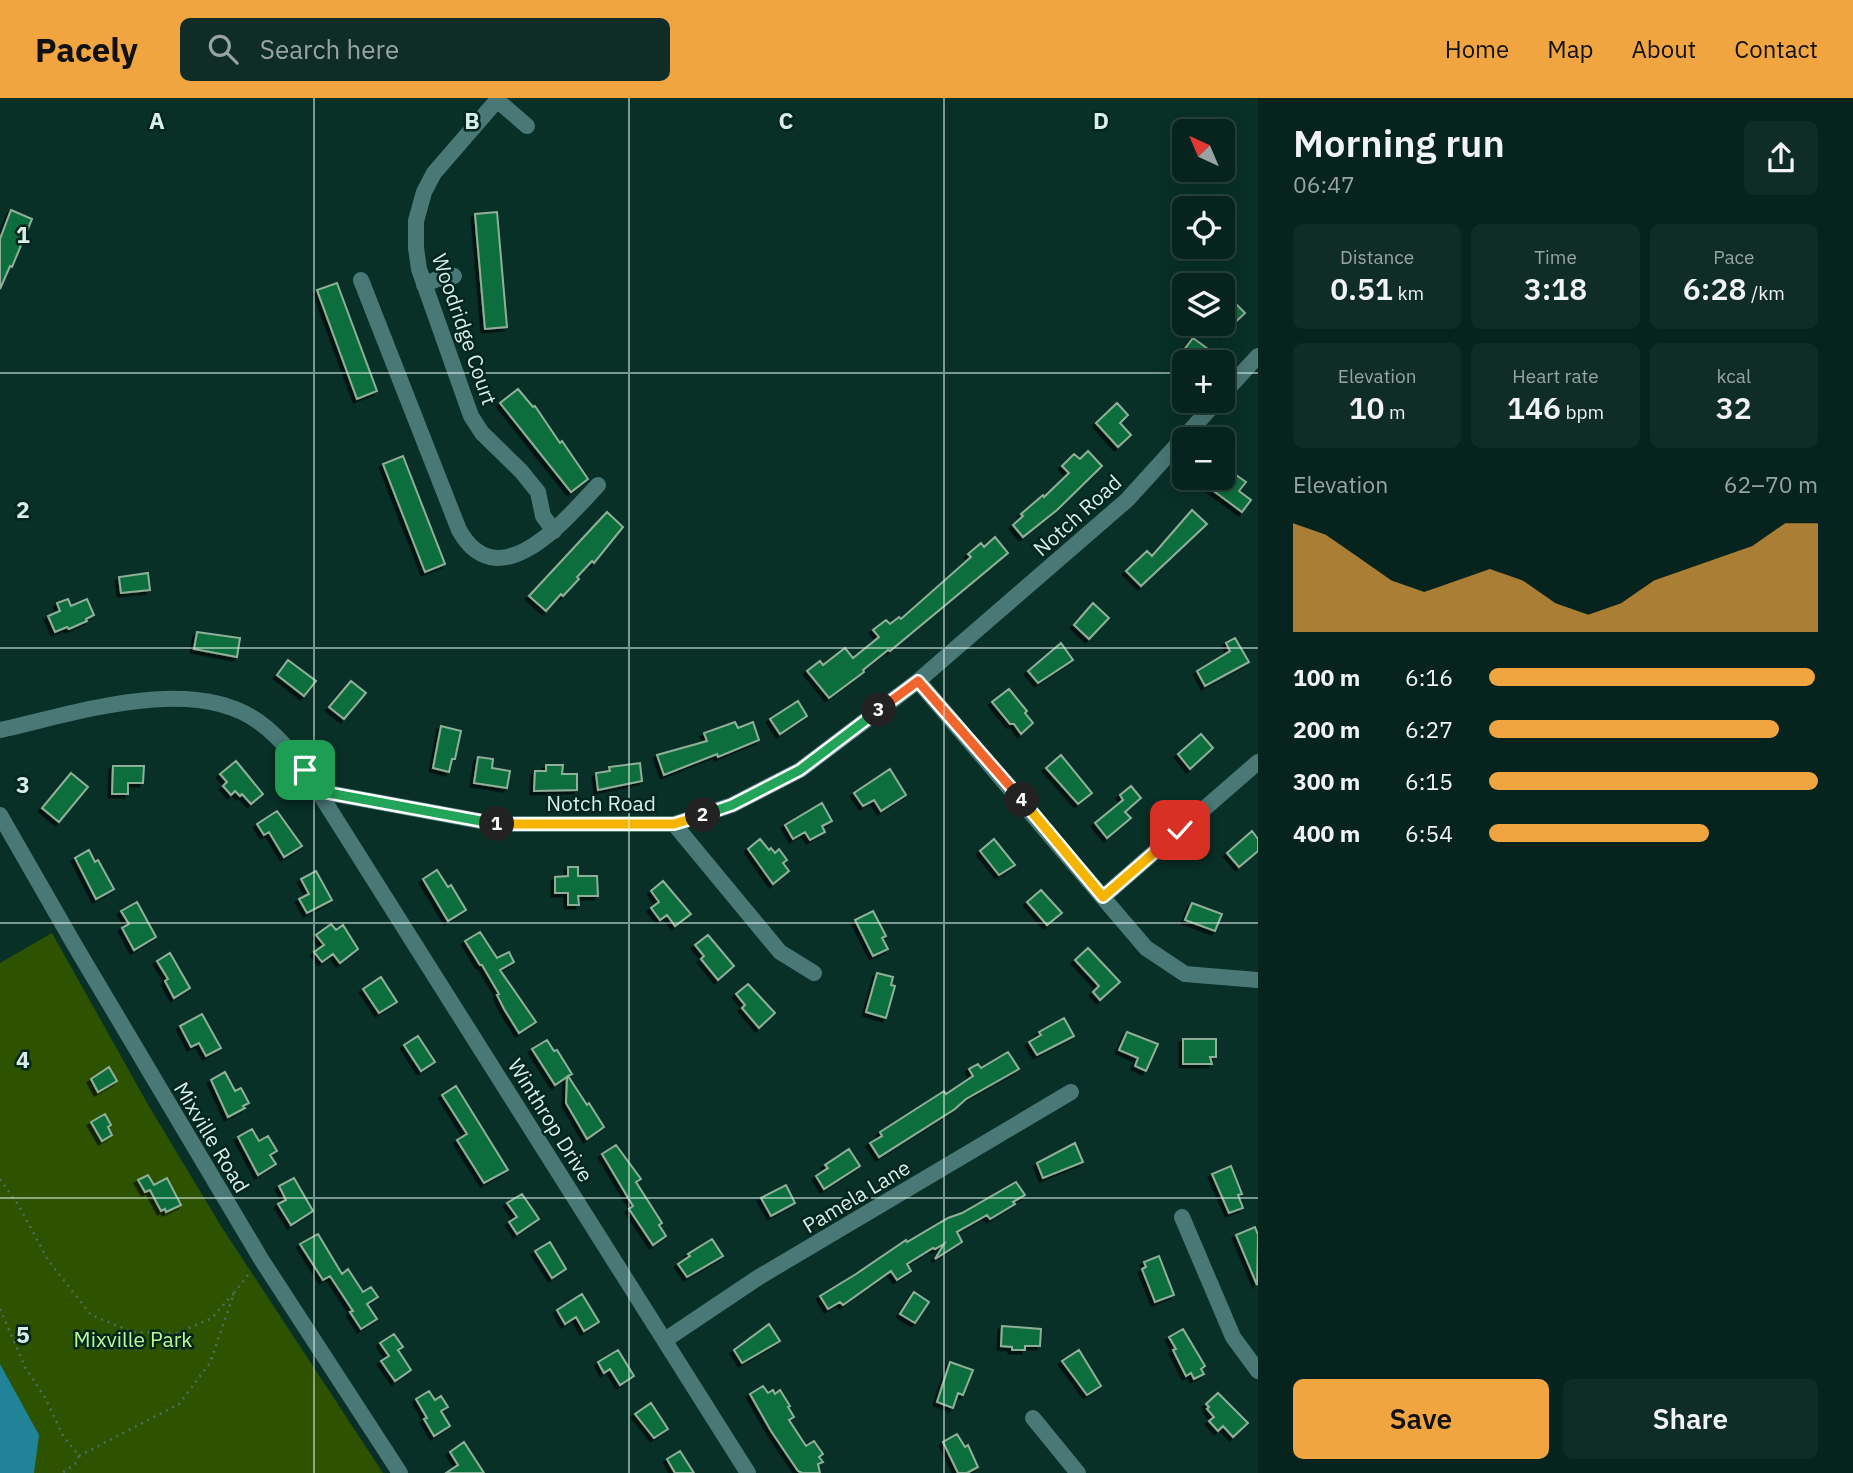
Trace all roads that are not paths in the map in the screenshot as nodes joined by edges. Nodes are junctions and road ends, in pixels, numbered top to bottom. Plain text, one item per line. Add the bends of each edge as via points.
1 (498, 99) edge
2 (527, 126) dead end
3 (454, 276) dead end
4 (360, 280) dead end
5 (424, 285) junction
6 (1258, 356) edge
7 (1235, 381) edge
8 (1206, 413) edge
9 (598, 485) dead end
10 (554, 531) junction
11 (918, 681) junction
12 (0, 730) edge
13 (1258, 762) edge
14 (318, 791) junction
15 (0, 815) edge
16 (674, 824) junction
17 (1103, 897) junction
18 (814, 974) dead end
19 (1258, 980) edge
20 (1071, 1092) dead end
21 (1182, 1217) dead end
22 (665, 1340) junction
23 (1258, 1371) edge
24 (1033, 1418) dead end
25 (400, 1473) edge
26 (748, 1473) edge
27 (1078, 1473) edge

1 - 2 street
1 - 5 street, Woodridge Court via 448,155 424,192 416,235
3 - 5 street
4 - 10 street via 464,538 487,554 510,556 536,546
5 - 10 street, Woodridge Court via 471,416 538,492 543,516
6 - 7 street
8 - 11 street, Notch Road via 1127,500
9 - 10 street
11 - 16 street, Notch Road via 800,770 732,805
11 - 17 street
12 - 14 street via 97,706 167,699 222,704 258,722 286,746
13 - 17 street
14 - 16 street, Notch Road via 496,824
14 - 22 street, Winthrop Drive
15 - 25 street, Mixville Road via 261,1259
16 - 18 street via 780,952
17 - 19 street via 1146,948 1185,974
20 - 22 street, Pamela Lane via 759,1277
21 - 23 street via 1233,1337
22 - 26 street, Winthrop Drive
24 - 27 street

